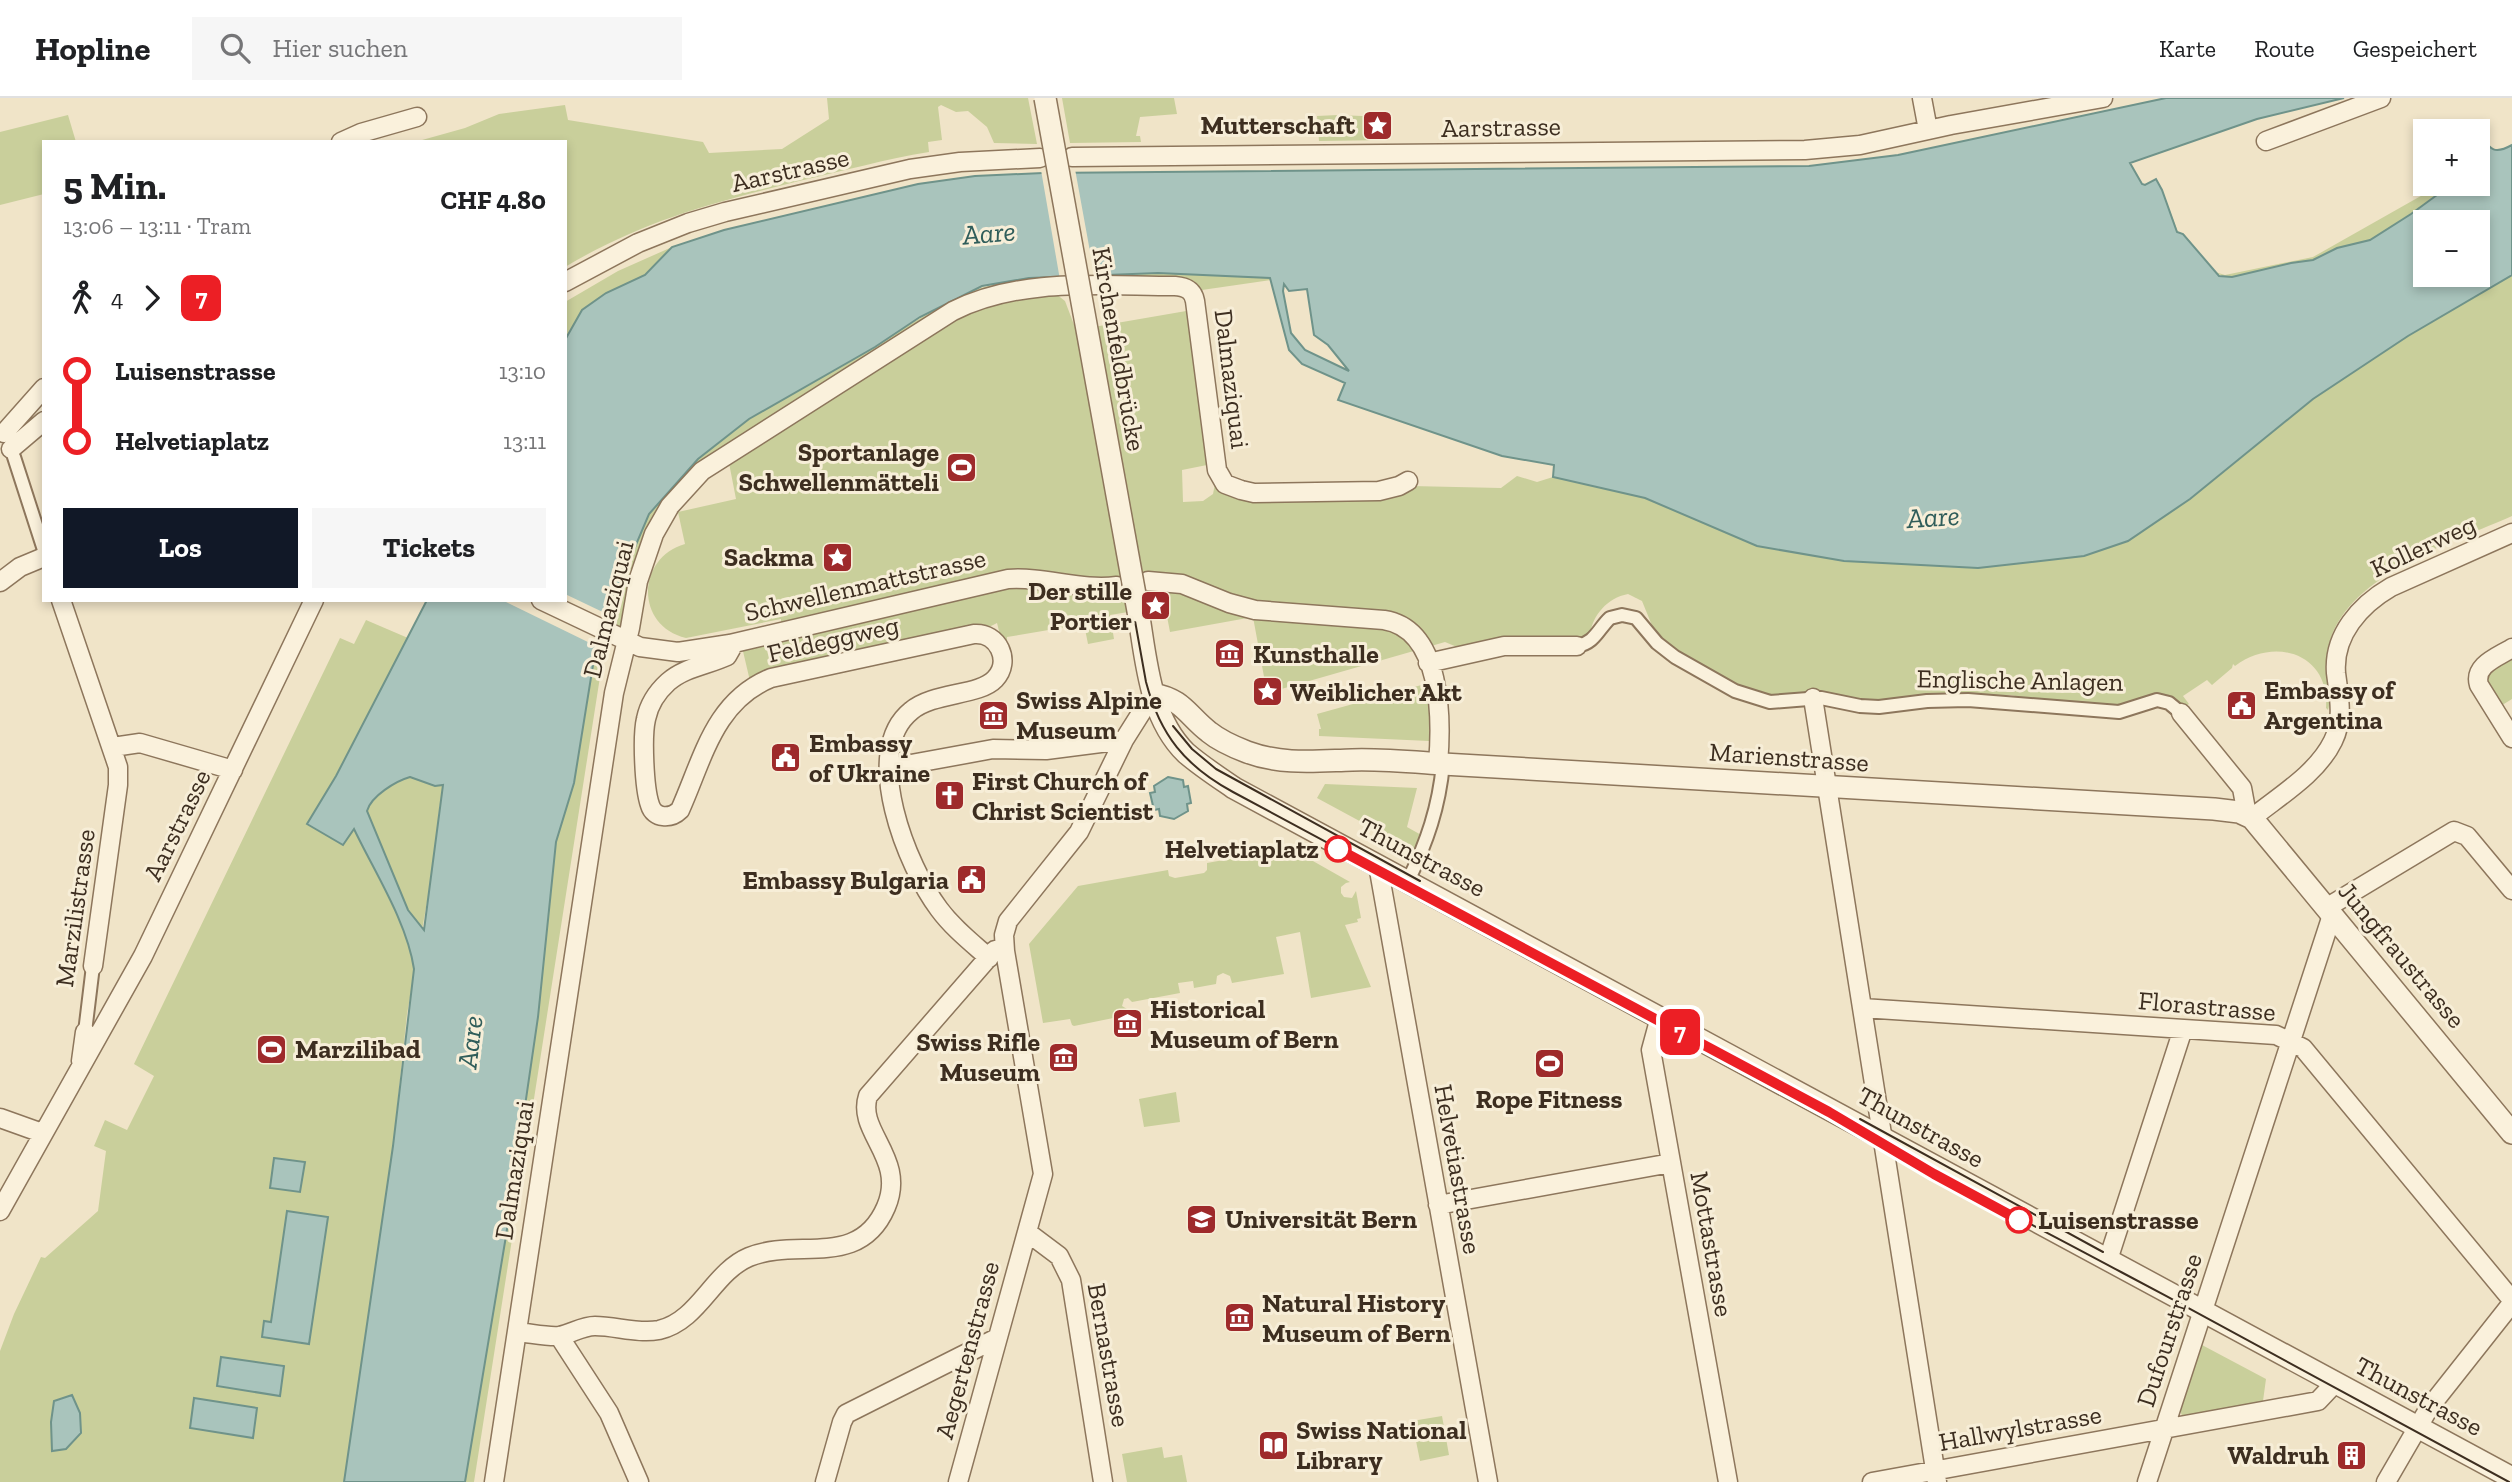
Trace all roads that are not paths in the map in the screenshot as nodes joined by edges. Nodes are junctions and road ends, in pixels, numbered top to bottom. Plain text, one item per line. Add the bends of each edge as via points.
1 (1045, 98) edge
2 (1922, 98) edge
3 (2103, 98) edge
4 (2381, 98) edge
5 (417, 117) dead end
6 (1928, 130) junction
7 (345, 140) edge
8 (2266, 141) dead end
9 (1072, 157) dead end
10 (1040, 158) dead end
11 (567, 281) edge
12 (42, 391) edge
13 (42, 422) edge
14 (7, 441) edge
15 (1408, 481) dead end
16 (2512, 533) edge
17 (42, 544) edge
18 (42, 558) edge
19 (1148, 581) dead end
20 (0, 582) edge
21 (1117, 586) dead end
22 (62, 602) edge
23 (313, 602) edge
24 (545, 602) edge
25 (627, 642) junction
26 (730, 643) junction
27 (1577, 646) joint
28 (2512, 648) edge
29 (1428, 663) junction
30 (1153, 694) junction
31 (1813, 698) junction
32 (2181, 713) joint
33 (2512, 738) edge
34 (1124, 740) junction
35 (113, 747) junction
36 (1441, 764) junction
37 (889, 768) junction
38 (233, 770) junction
39 (1827, 788) junction
40 (2249, 816) junction
41 (1378, 865) junction
42 (1408, 881) junction
43 (2512, 890) edge
44 (2329, 912) junction
45 (1004, 940) junction
46 (989, 958) junction
47 (93, 966) joint
48 (1862, 1008) junction
49 (1660, 1017) junction
50 (2183, 1029) junction
51 (85, 1032) joint
52 (2291, 1041) junction
53 (80, 1068) junction
54 (0, 1118) edge
55 (42, 1133) junction
56 (2512, 1133) edge
57 (1882, 1137) junction
58 (1671, 1163) junction
59 (1438, 1205) junction
60 (0, 1211) edge
61 (1027, 1232) junction
62 (2108, 1260) junction
63 (2512, 1302) edge
64 (2203, 1311) junction
65 (517, 1332) junction
66 (559, 1336) junction
67 (998, 1338) junction
68 (2335, 1383) junction
69 (2417, 1427) junction
70 (2164, 1429) junction
71 (1936, 1476) edge
72 (2512, 1478) edge
73 (494, 1482) edge
74 (639, 1482) edge
75 (825, 1482) edge
76 (958, 1482) edge
77 (1103, 1482) edge
78 (1488, 1482) edge
79 (1728, 1482) edge
80 (1872, 1482) edge
81 (2147, 1482) edge
82 (2386, 1482) edge

1 - 30 street, Kirchenfeldbrücke, bridge
2 - 6 street
3 - 6 street, Aarstrasse
4 - 8 street
5 - 7 street
6 - 9 street, Aarstrasse via 1860,145 1805,150
10 - 11 street, Aarstrasse via 922,167 725,212 621,250
12 - 14 street
13 - 14 street
14 - 17 street
15 - 25 street, Dalmaziquai via 1379,491 1259,493 1225,484 1217,470 1195,297 1185,287 1052,287 1001,293 953,311 702,471 662,518 638,580
16 - 40 street, Kollerweg via 2391,587 2355,616 2337,655 2340,706 2333,742 2317,764
18 - 20 street
19 - 29 street via 1182,584 1255,610 1389,621 1413,636
21 - 26 street, Schwellenmattstrasse via 1008,579
22 - 35 street, Marzilistrasse
23 - 38 street, Aarstrasse
24 - 25 street, Schwellenmattstrasse
25 - 26 street, Schwellenmattstrasse via 678,652
25 - 65 street, Dalmaziquai via 612,707
26 - 37 street, Feldeggweg via 727,656 669,681 649,708 644,741 653,812 666,817 680,810 722,716 758,683 974,634 993,638 1002,654 997,676 984,686 910,711 897,730
27 - 29 street, Englische Anlagen via 1504,646
27 - 31 street, Englische Anlagen via 1594,638 1610,618 1627,615 1636,618 1675,657 1735,691 1770,702
28 - 33 street via 2483,666 2477,676
29 - 36 street via 1439,702
30 - 34 street
30 - 36 street, Marienstrasse via 1181,703 1218,739 1282,761
30 - 41 street, Thunstrasse via 1185,752 1234,789
31 - 32 street, Englische Anlagen via 1866,707 1968,700 2119,712 2157,700
31 - 39 street
32 - 40 street, Englische Anlagen via 2242,788
34 - 37 street via 1046,750 993,749
34 - 45 street via 1082,829 1010,918
35 - 38 street via 140,743
35 - 47 street, Marzilistrasse via 118,785
36 - 39 street, Marienstrasse
36 - 42 street via 1432,825
37 - 46 street via 897,822 920,880 948,920
38 - 53 street, Aarstrasse via 144,956
39 - 40 street, Marienstrasse via 2214,810
39 - 48 street
40 - 44 street, Jungfraustrasse
41 - 42 street, Thunstrasse
41 - 59 street, Helvetiastrasse
42 - 49 street, Thunstrasse
43 - 44 street via 2467,836 2454,831
44 - 52 street, Dufourstrasse
44 - 56 street, Jungfraustrasse
45 - 46 street
45 - 61 street via 1043,1167
46 - 66 street via 868,1096 868,1120 887,1158 891,1183 886,1207 875,1226 837,1247 749,1257 687,1315 666,1328 640,1331 594,1326
47 - 51 street, Marzilistrasse
48 - 50 street, Florastrasse
48 - 57 street
49 - 57 street, Thunstrasse
49 - 58 street, Mottastrasse via 1651,1050
50 - 52 street, Florastrasse via 2276,1035
50 - 62 street
51 - 53 street, Marzilistrasse
52 - 63 street, Florastrasse via 2303,1048
52 - 64 street, Dufourstrasse
53 - 55 street, Marzilistrasse
54 - 55 street
55 - 60 street, Marzilistrasse
57 - 62 street, Thunstrasse
57 - 71 street
58 - 59 street
58 - 79 street, Mottastrasse
59 - 78 street, Helvetiastrasse
61 - 67 street, Aegertenstrasse
61 - 77 street, Bernastrasse via 1059,1256 1070,1279
62 - 64 street, Thunstrasse
63 - 69 street
64 - 68 street, Thunstrasse
64 - 70 street, Dufourstrasse
65 - 66 street
65 - 73 street, Dalmaziquai
66 - 74 street via 609,1413
67 - 75 street via 846,1414
67 - 76 street, Aegertenstrasse
68 - 69 street, Thunstrasse
68 - 70 street, Hallwylstrasse via 2318,1401
69 - 72 street, Thunstrasse
69 - 82 street
70 - 71 street, Hallwylstrasse
70 - 81 street, Dufourstrasse
71 - 80 street, Hallwylstrasse

